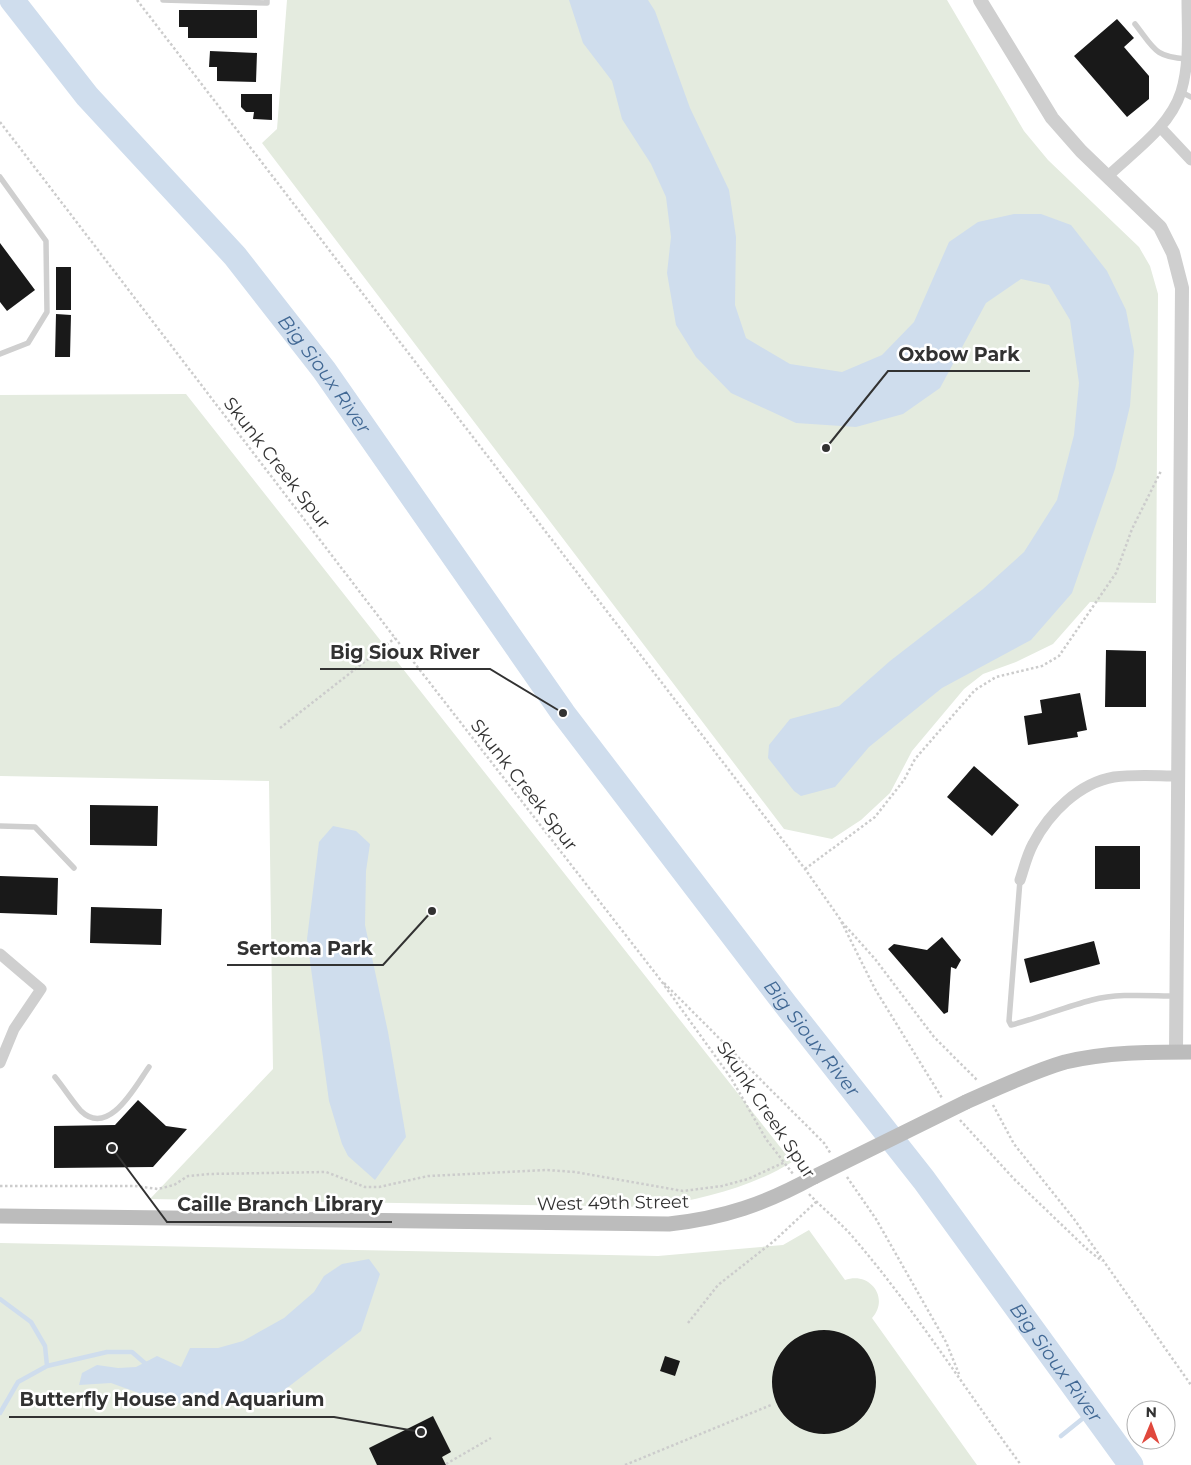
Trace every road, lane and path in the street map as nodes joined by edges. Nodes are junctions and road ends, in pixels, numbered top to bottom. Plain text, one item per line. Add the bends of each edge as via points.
1 (137, 0) edge
2 (163, 0) edge
3 (267, 0) edge
4 (980, 0) edge
5 (1187, 0) edge
6 (1135, 24) dead end
7 (1186, 58) junction
8 (1186, 94) edge
9 (0, 122) edge
10 (1160, 127) junction
11 (1191, 160) edge
12 (1108, 176) junction
13 (0, 178) edge
14 (1187, 301) edge
15 (0, 354) edge
16 (1187, 423) edge
17 (1161, 471) dead end
18 (1186, 565) edge
19 (395, 638) junction
20 (280, 728) dead end
21 (1179, 776) junction
22 (0, 826) edge
23 (74, 868) dead end
24 (805, 868) junction
25 (1020, 880) joint
26 (840, 919) junction
27 (0, 954) edge
28 (1177, 996) junction
29 (1184, 1052) edge
30 (0, 1063) edge
31 (149, 1067) dead end
32 (55, 1077) dead end
33 (987, 1093) junction
34 (947, 1104) dead end
35 (958, 1118) dead end
36 (785, 1162) junction
37 (800, 1185) junction
38 (0, 1186) edge
39 (816, 1202) junction
40 (0, 1216) edge
41 (1102, 1261) junction
42 (688, 1324) dead end
43 (1191, 1385) edge
44 (771, 1405) dead end
45 (491, 1438) dead end
46 (446, 1464) edge
47 (625, 1465) edge
48 (1021, 1465) edge

1 - 24 path
2 - 3 lane via 267,3
4 - 12 street via 1052,118
5 - 7 street
6 - 7 lane via 1158,53 1171,58
7 - 8 street
8 - 10 street
9 - 19 path, Skunk Creek Spur
10 - 11 street
10 - 12 street
12 - 14 street via 1147,213 1167,240
13 - 15 lane via 46,241 47,312 28,343
14 - 16 street
16 - 18 street
17 - 24 path via 1132,529 1116,572 1059,656 1042,666 996,677 975,690 915,759 904,780 875,817
18 - 21 street
19 - 20 path
19 - 36 path, Skunk Creek Spur via 659,978 731,1078 766,1139
21 - 25 street via 1114,777 1083,787 1032,844
21 - 28 street
22 - 23 lane via 35,827
24 - 26 path
25 - 28 lane via 1011,1025 1093,1000 1135,995
26 - 33 path via 934,1037
26 - 34 path via 875,989
27 - 30 street via 41,989 14,1029
28 - 29 street
29 - 33 main road, West 49th Street via 1116,1054 1066,1062
31 - 32 lane via 117,1112 106,1117 94,1118 83,1112
33 - 37 main road, West 49th Street, bridge
33 - 41 path via 1014,1144 1074,1219
35 - 41 path via 1014,1179
36 - 37 path, Skunk Creek Spur
36 - 38 path via 748,1179 683,1191 547,1170 428,1176 379,1188 326,1172 188,1176 174,1185 158,1189 135,1186
37 - 39 path, Skunk Creek Spur
37 - 40 main road, West 49th Street via 745,1209 669,1224
39 - 42 path via 787,1230 718,1285
39 - 48 path, Skunk Creek Spur via 836,1218 873,1261 961,1378
41 - 43 path
44 - 47 path
45 - 46 path

